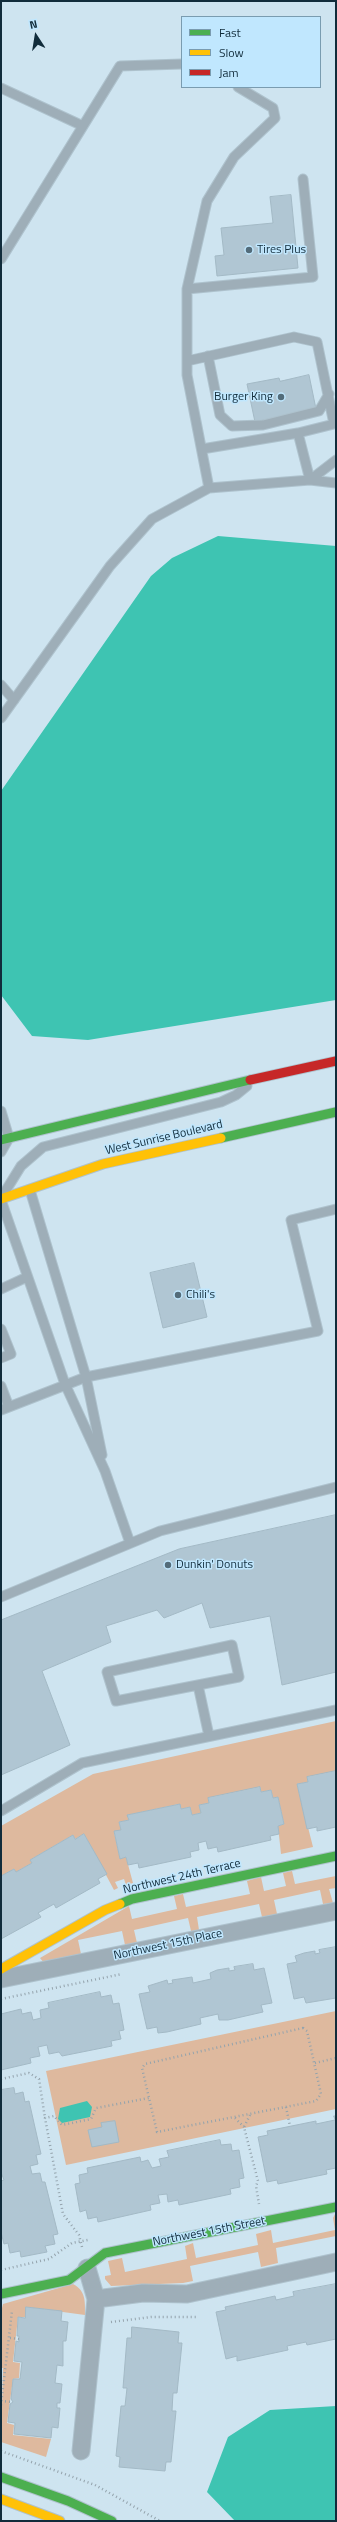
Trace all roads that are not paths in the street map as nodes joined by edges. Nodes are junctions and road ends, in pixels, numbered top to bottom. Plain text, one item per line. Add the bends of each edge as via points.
1 (181, 64) edge
2 (1, 88) edge
3 (240, 88) edge
4 (83, 126) junction
5 (303, 179) dead end
6 (1, 259) edge
7 (187, 289) junction
8 (208, 356) junction
9 (187, 361) junction
10 (329, 394) junction
11 (298, 433) junction
12 (202, 449) junction
13 (336, 460) edge
14 (310, 480) junction
15 (336, 483) edge
16 (209, 488) junction
17 (1, 685) edge
18 (14, 700) junction
19 (1, 718) edge
20 (336, 1061) edge
21 (253, 1080) junction
22 (1, 1111) edge
23 (336, 1112) edge
24 (5, 1139) edge
25 (1, 1152) edge
26 (30, 1190) junction
27 (1, 1199) edge
28 (336, 1209) edge
29 (27, 1277) junction
30 (1, 1289) edge
31 (1, 1329) edge
32 (1, 1358) edge
33 (86, 1377) junction
34 (65, 1384) junction
35 (1, 1386) edge
36 (5, 1408) edge
37 (105, 1471) junction
38 (336, 1487) edge
39 (130, 1543) junction
40 (1, 1597) edge
41 (198, 1685) junction
42 (336, 1710) edge
43 (209, 1736) junction
44 (1, 1811) edge
45 (336, 1856) edge
46 (336, 1911) edge
47 (1, 1969) edge
48 (1, 1979) edge
49 (336, 2207) edge
50 (336, 2262) edge
51 (87, 2268) junction
52 (5, 2293) edge
53 (96, 2300) junction
54 (81, 2451) dead end
55 (1, 2477) edge
56 (1, 2499) edge
57 (60, 2521) edge
58 (112, 2521) edge

1 - 4 lane via 120,66
2 - 4 lane
3 - 7 lane via 273,108 275,118 234,157 207,201
4 - 6 lane
5 - 7 lane via 313,277
7 - 9 lane
8 - 9 lane
8 - 10 lane via 294,337 317,342
8 - 10 lane via 220,415 232,426 263,424 319,411
9 - 12 lane via 187,375
10 - 11 lane via 334,424
11 - 12 lane
11 - 14 lane
12 - 16 lane
13 - 14 lane
14 - 15 lane
14 - 16 lane
16 - 18 lane via 152,519 110,566
17 - 18 lane
18 - 19 lane
20 - 21 main road
21 - 24 main road
21 - 27 lane via 236,1095 221,1102 43,1147 21,1166
22 - 24 lane
23 - 26 main road, West Sunrise Boulevard via 103,1164
24 - 25 lane
26 - 27 main road, West Sunrise Boulevard
26 - 33 lane
27 - 29 lane
28 - 33 lane via 291,1220 318,1331
29 - 30 lane
29 - 34 lane
31 - 32 lane via 11,1354
33 - 34 lane
33 - 37 lane
34 - 36 lane
34 - 37 lane
35 - 36 lane
37 - 39 lane
38 - 39 lane via 160,1531
39 - 40 lane
41 - 41 lane via 116,1702 107,1672 232,1645 239,1677
41 - 43 lane
42 - 43 lane
43 - 44 lane via 82,1763
45 - 47 main road, Northwest 24th Terrace via 132,1898 105,1910
46 - 48 street, Northwest 15th Place
49 - 51 main road, Northwest 15th Street via 105,2253
50 - 53 street via 186,2294 143,2293
51 - 52 main road, Northwest 15th Street via 69,2280
51 - 53 street
53 - 54 street
55 - 58 main road
56 - 57 main road

